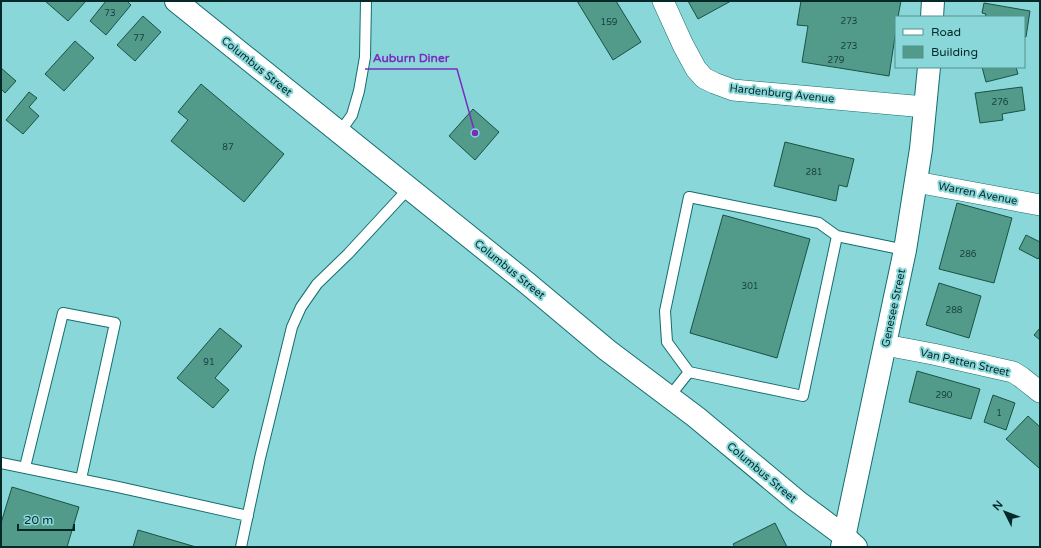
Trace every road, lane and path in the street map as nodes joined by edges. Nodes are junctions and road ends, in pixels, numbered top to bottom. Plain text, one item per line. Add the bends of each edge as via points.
1 (366, 1) edge
2 (663, 1) edge
3 (933, 1) edge
4 (179, 2) edge
5 (932, 16) edge
6 (929, 68) edge
7 (925, 107) junction
8 (340, 132) junction
9 (916, 182) junction
10 (409, 188) junction
11 (1040, 205) edge
12 (837, 236) junction
13 (905, 250) junction
14 (885, 345) junction
15 (689, 372) junction
16 (1040, 392) edge
17 (669, 397) junction
18 (1, 463) edge
19 (25, 468) junction
20 (81, 479) junction
21 (248, 516) junction
22 (847, 543) edge
23 (241, 547) edge

1 - 8 lane via 365,57 359,91 352,115
2 - 7 street, Hardenburg Avenue via 696,69 704,78 714,83 733,90
3 - 5 street
4 - 8 street, Columbus Street
6 - 7 street, Genesee Street
7 - 9 street, Genesee Street via 922,149
8 - 10 street, Columbus Street
9 - 11 street, Warren Avenue
9 - 13 street, Genesee Street
10 - 17 street, Columbus Street via 607,350
10 - 21 lane via 317,284 301,307 292,327
12 - 13 lane
12 - 15 lane via 804,396
12 - 15 lane via 819,223 689,197 665,311 667,342
13 - 14 street, Genesee Street
14 - 16 street, Van Patten Street via 1013,372
14 - 22 street, Genesee Street
15 - 17 lane
17 - 22 street, Columbus Street
18 - 19 lane
19 - 20 lane
19 - 20 lane via 63,313 114,323
20 - 21 lane
21 - 23 lane

